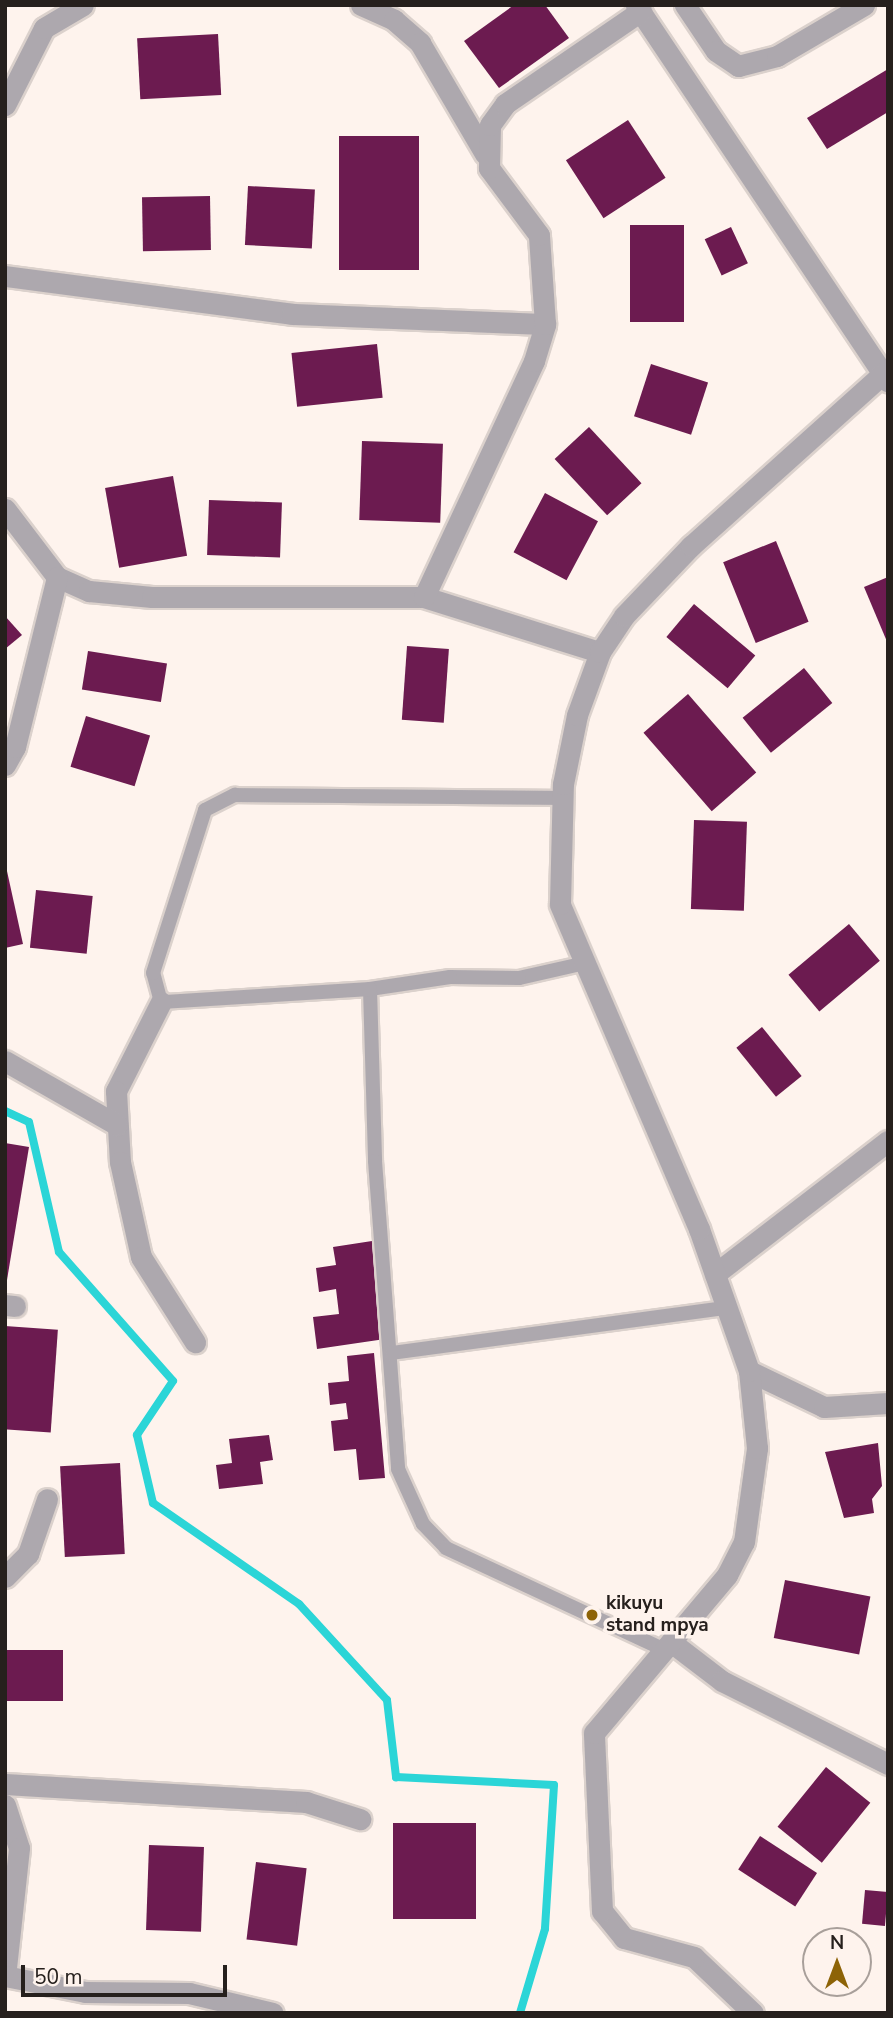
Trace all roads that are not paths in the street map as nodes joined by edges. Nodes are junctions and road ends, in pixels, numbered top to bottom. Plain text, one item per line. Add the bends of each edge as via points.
1 (83, 5) edge
2 (361, 5) edge
3 (685, 5) edge
4 (864, 5) edge
5 (639, 8) edge
6 (5, 106) edge
7 (485, 154) junction
8 (5, 276) edge
9 (545, 324) junction
10 (886, 377) edge
11 (5, 509) edge
12 (57, 577) junction
13 (424, 597) junction
14 (600, 652) junction
15 (5, 765) edge
16 (562, 798) junction
17 (581, 964) junction
18 (370, 989) junction
19 (161, 1002) junction
20 (5, 1061) edge
21 (117, 1125) junction
22 (888, 1140) edge
23 (715, 1274) junction
24 (727, 1308) junction
25 (195, 1342) dead end
26 (392, 1353) junction
27 (749, 1371) junction
28 (888, 1403) edge
29 (47, 1499) dead end
30 (5, 1577) edge
31 (667, 1646) junction
32 (888, 1764) edge
33 (5, 1784) edge
34 (5, 1805) edge
35 (360, 1819) dead end
36 (726, 2003) edge
37 (273, 2013) edge
38 (753, 2013) edge

1 - 6 street via 44,28
2 - 7 street via 394,20 420,43
3 - 4 street via 716,51 738,66 777,56
5 - 7 street via 505,104 490,125
5 - 10 street
7 - 9 street via 539,234
8 - 9 street via 292,314
9 - 13 street via 534,361
10 - 14 street via 691,546 625,616
11 - 12 street
12 - 13 street via 89,591 152,597
12 - 15 street via 41,654
13 - 14 street
14 - 16 street via 577,715
16 - 17 street via 560,904
16 - 19 lane via 235,795 205,810 173,897 153,973
17 - 18 lane via 519,978 450,977
17 - 23 street
18 - 19 lane
18 - 26 lane via 375,1161
19 - 21 street via 116,1091
20 - 21 street
21 - 25 street via 141,1256
22 - 23 street
23 - 24 street
24 - 26 lane
24 - 27 street
26 - 31 lane via 398,1469 423,1524 446,1548
27 - 28 street via 824,1407
27 - 31 street via 757,1448 744,1542 714,1593
29 - 30 street via 28,1554
31 - 32 street via 722,1681
31 - 36 street via 594,1733 602,1911 625,1938 694,1957
33 - 35 street via 306,1802
34 - 37 street via 19,1848 5,1976 85,1992 188,1993
36 - 38 street

